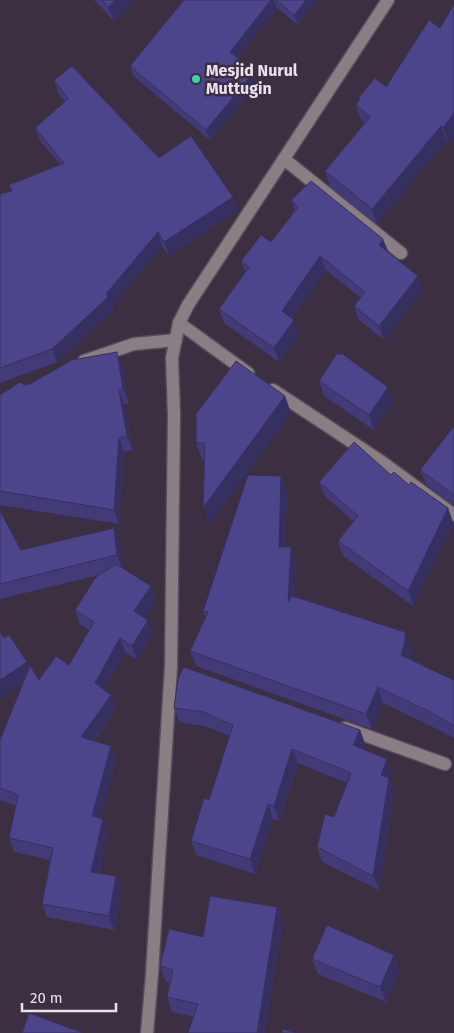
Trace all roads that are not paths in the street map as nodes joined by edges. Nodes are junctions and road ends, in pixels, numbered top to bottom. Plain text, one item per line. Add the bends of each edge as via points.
1 (388, 0) edge
2 (284, 159) junction
3 (400, 253) dead end
4 (179, 324) junction
5 (176, 340) junction
6 (71, 368) edge
7 (454, 515) edge
8 (336, 725) edge
9 (445, 764) dead end
10 (147, 1033) edge

1 - 2 street
2 - 3 street
2 - 4 street via 188,305
4 - 5 street
4 - 7 street
5 - 6 street via 134,344
5 - 10 street via 172,358 175,668
8 - 9 street

